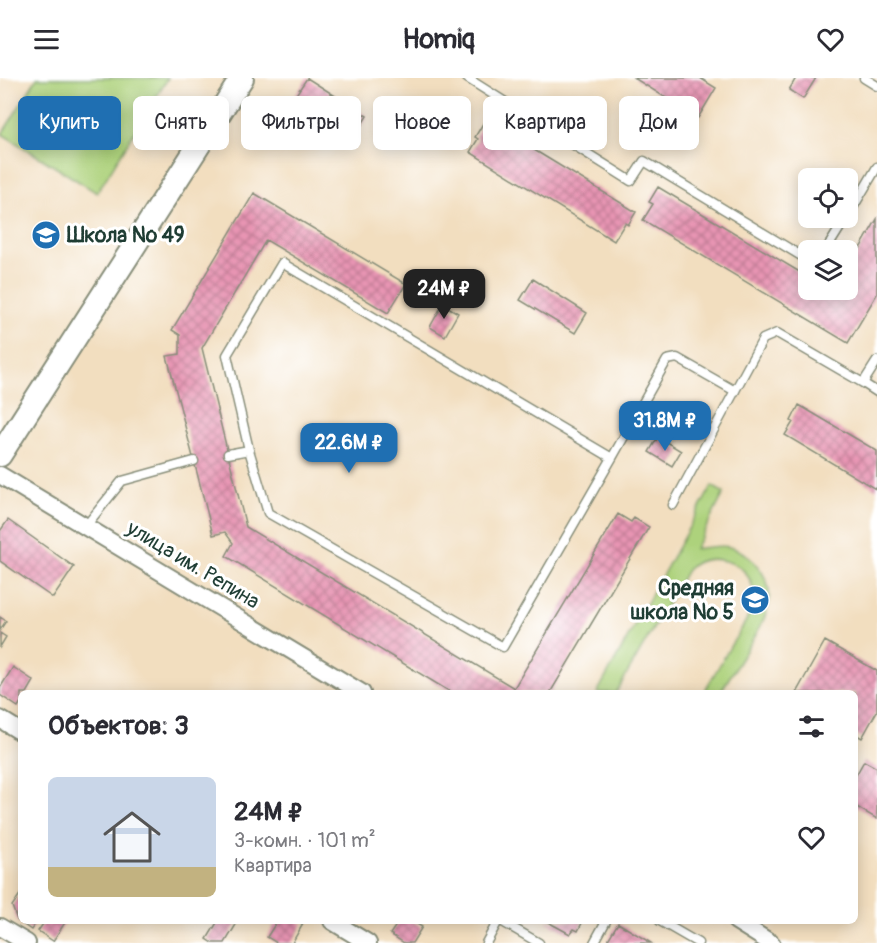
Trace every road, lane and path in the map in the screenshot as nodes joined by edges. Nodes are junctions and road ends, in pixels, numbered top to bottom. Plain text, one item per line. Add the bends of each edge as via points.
1 (242, 78) edge
2 (467, 78) edge
3 (864, 78) edge
4 (877, 86) edge
5 (877, 167) edge
6 (858, 199) edge
7 (798, 254) edge
8 (877, 361) edge
9 (863, 383) junction
10 (735, 392) junction
11 (877, 392) edge
12 (249, 450) junction
13 (228, 454) dead end
14 (0, 455) edge
15 (612, 458) junction
16 (194, 462) dead end
17 (0, 475) edge
18 (674, 505) dead end
19 (85, 526) junction
20 (357, 690) edge
21 (0, 719) edge
22 (18, 730) edge
23 (337, 924) edge
24 (498, 924) edge
25 (505, 924) edge
26 (604, 924) edge
27 (665, 924) edge
28 (741, 924) edge
29 (0, 927) edge
30 (27, 943) edge
31 (368, 943) edge
32 (486, 943) edge
33 (539, 943) edge
34 (594, 943) edge
35 (698, 943) edge
36 (770, 943) edge

1 - 14 main road
2 - 7 lane via 631,181 644,161
3 - 4 lane
5 - 6 lane
8 - 9 lane
9 - 10 lane via 777,333 763,339
9 - 11 lane
10 - 15 lane via 677,358 667,360
10 - 18 lane
12 - 13 lane
12 - 15 lane via 268,513 503,647
12 - 15 lane via 227,355 282,263
16 - 19 lane via 122,481
17 - 19 street, улица им. Репина
19 - 20 street, улица им. Репина
21 - 22 street
23 - 31 street
24 - 32 lane
25 - 33 lane
26 - 34 lane
27 - 35 lane
28 - 36 street
29 - 30 street

